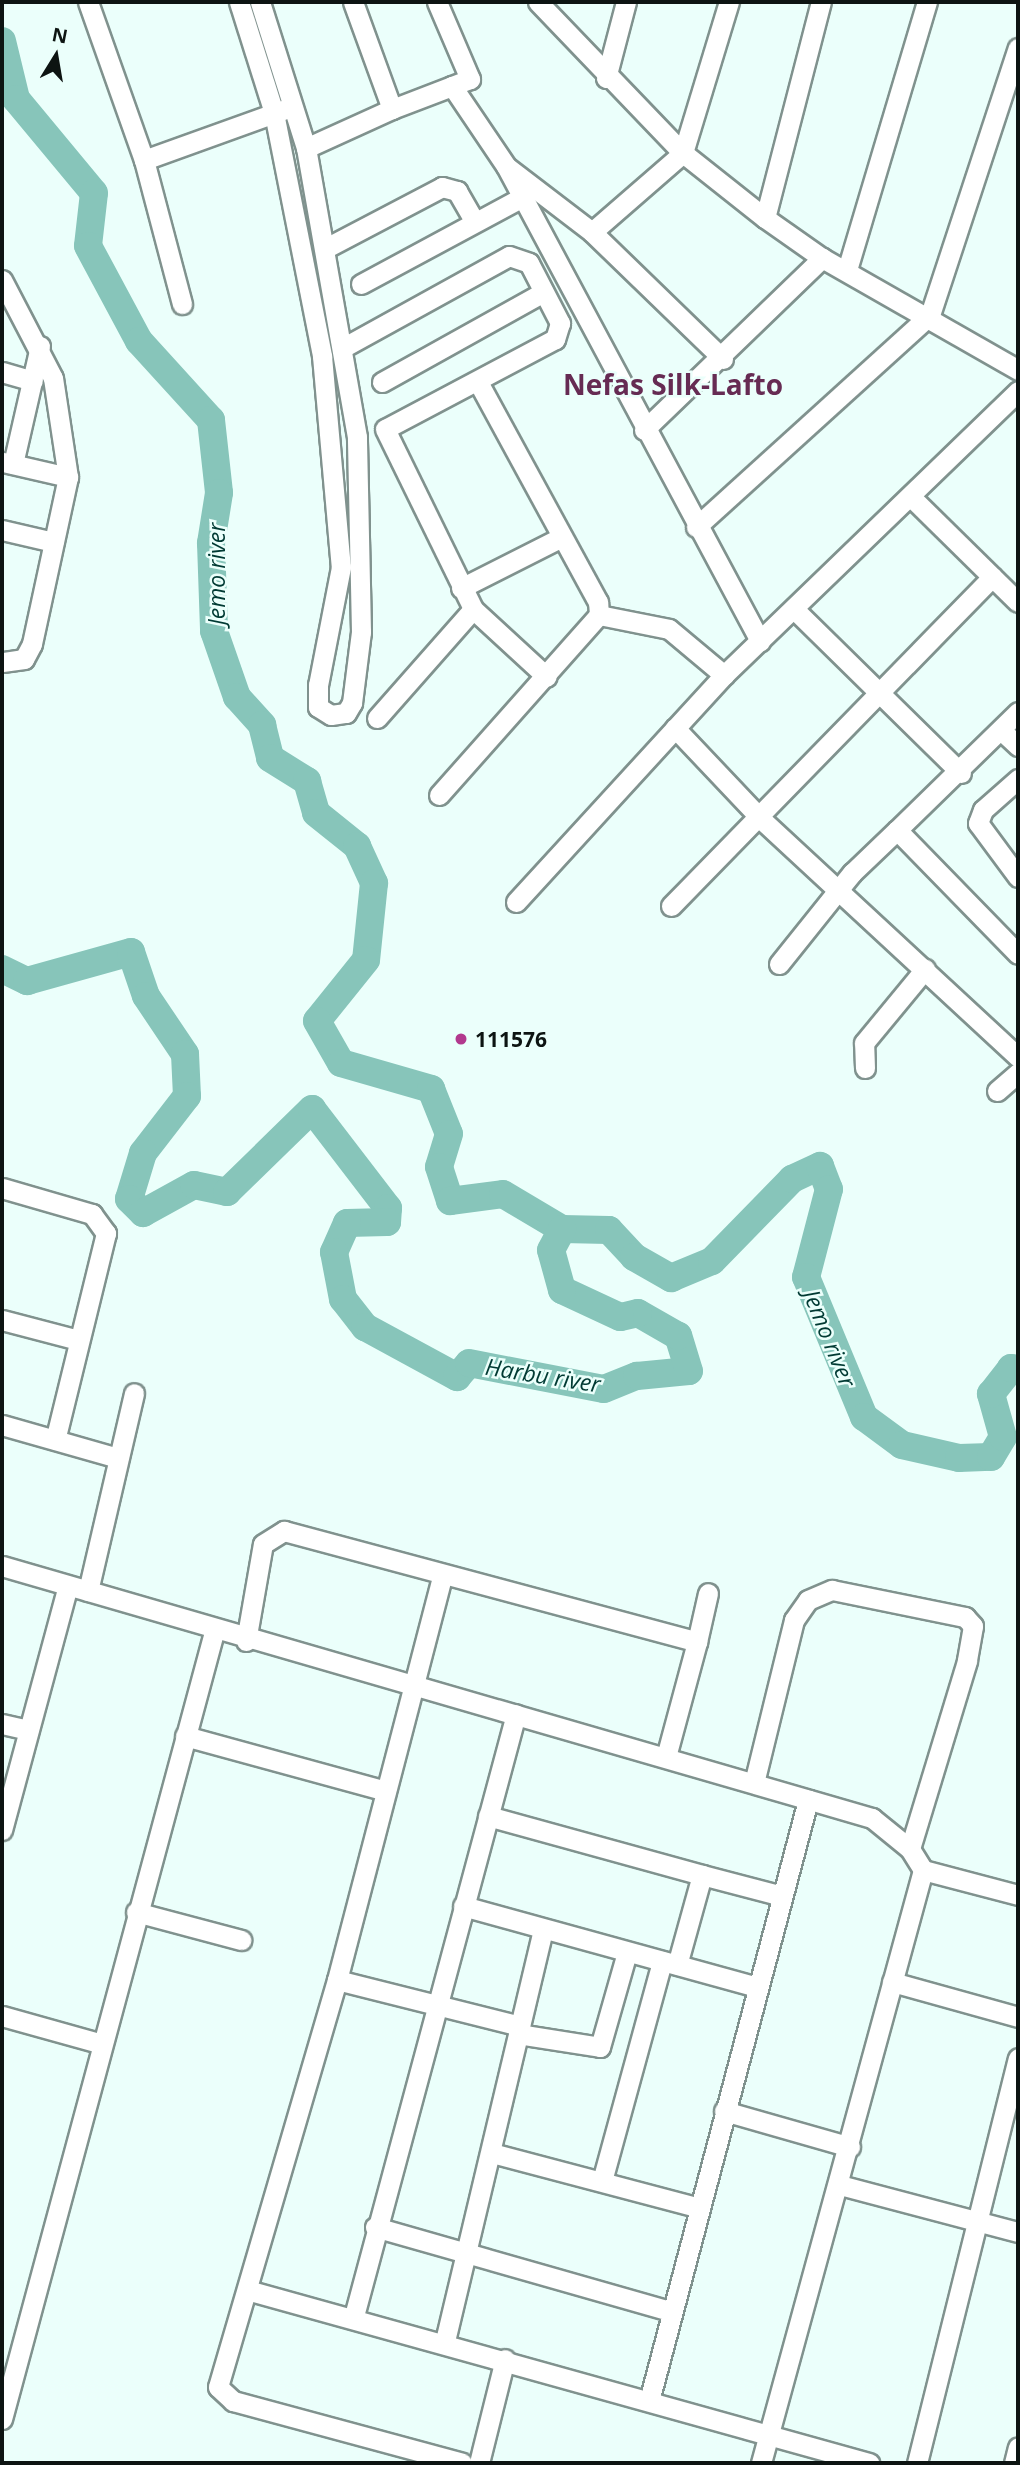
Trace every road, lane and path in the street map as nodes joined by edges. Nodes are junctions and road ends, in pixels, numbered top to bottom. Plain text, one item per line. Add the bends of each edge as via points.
1 (88, 2) edge
2 (239, 2) edge
3 (260, 2) edge
4 (353, 2) edge
5 (437, 2) edge
6 (538, 2) edge
7 (626, 2) edge
8 (729, 2) edge
9 (821, 2) edge
10 (927, 2) edge
11 (1018, 48) edge
12 (606, 78) junction
13 (452, 86) junction
14 (293, 106) junction
15 (392, 109) junction
16 (274, 113) junction
17 (306, 148) junction
18 (682, 153) junction
19 (144, 160) junction
20 (506, 166) junction
21 (519, 199) junction
22 (765, 218) junction
23 (474, 221) junction
24 (592, 232) junction
25 (326, 248) junction
26 (822, 258) junction
27 (847, 270) junction
28 (2, 280) edge
29 (361, 284) dead end
30 (544, 292) junction
31 (181, 304) dead end
32 (930, 315) junction
33 (41, 345) junction
34 (346, 346) junction
35 (723, 359) junction
36 (1018, 370) edge
37 (2, 372) edge
38 (33, 381) junction
39 (382, 382) dead end
40 (478, 382) junction
41 (1018, 391) edge
42 (643, 430) junction
43 (7, 463) edge
44 (68, 477) junction
45 (912, 498) junction
46 (696, 527) junction
47 (2, 530) edge
48 (562, 537) junction
49 (54, 542) junction
50 (992, 577) junction
51 (461, 588) junction
52 (1018, 602) edge
53 (473, 609) junction
54 (794, 609) junction
55 (599, 615) junction
56 (760, 641) junction
57 (2, 662) edge
58 (724, 675) junction
59 (547, 677) junction
60 (880, 694) junction
61 (1018, 712) edge
62 (377, 719) dead end
63 (675, 728) junction
64 (1002, 731) junction
65 (1018, 746) edge
66 (961, 773) junction
67 (1018, 779) edge
68 (439, 795) dead end
69 (761, 818) junction
70 (897, 830) junction
71 (1018, 877) edge
72 (839, 891) junction
73 (516, 902) dead end
74 (671, 906) dead end
75 (1018, 954) edge
76 (779, 964) dead end
77 (925, 969) junction
78 (1018, 1057) edge
79 (865, 1068) dead end
80 (1018, 1073) edge
81 (997, 1091) dead end
82 (2, 1188) edge
83 (2, 1320) edge
84 (78, 1340) junction
85 (134, 1393) dead end
86 (2, 1425) edge
87 (55, 1440) junction
88 (118, 1458) junction
89 (2, 1566) edge
90 (442, 1577) junction
91 (68, 1586) junction
92 (88, 1591) junction
93 (708, 1592) dead end
94 (214, 1632) junction
95 (246, 1641) junction
96 (697, 1642) junction
97 (414, 1687) junction
98 (516, 1714) junction
99 (2, 1724) edge
100 (27, 1730) junction
101 (185, 1736) junction
102 (666, 1757) junction
103 (754, 1783) junction
104 (386, 1791) junction
105 (808, 1800) junction
106 (488, 1816) junction
107 (2, 1830) edge
108 (910, 1849) junction
109 (923, 1870) junction
110 (702, 1874) junction
111 (1018, 1895) edge
112 (782, 1896) junction
113 (463, 1906) junction
114 (136, 1912) junction
115 (543, 1929) junction
116 (241, 1940) dead end
117 (628, 1952) junction
118 (670, 1963) junction
119 (337, 1980) junction
120 (892, 1982) junction
121 (758, 1987) junction
122 (435, 2003) junction
123 (2, 2015) edge
124 (1018, 2017) edge
125 (519, 2030) junction
126 (99, 2043) junction
127 (1018, 2058) edge
128 (724, 2111) junction
129 (1010, 2120) edge
130 (850, 2147) junction
131 (492, 2153) junction
132 (602, 2181) junction
133 (841, 2185) junction
134 (700, 2208) junction
135 (974, 2222) junction
136 (375, 2227) junction
137 (1018, 2232) edge
138 (469, 2252) junction
139 (247, 2290) junction
140 (670, 2311) junction
141 (354, 2316) junction
142 (445, 2341) junction
143 (505, 2359) junction
144 (649, 2401) junction
145 (2, 2419) edge
146 (770, 2435) junction
147 (1018, 2447) edge
148 (462, 2463) edge
149 (479, 2463) edge
150 (761, 2463) edge
151 (869, 2463) edge
152 (917, 2463) edge
153 (1014, 2463) edge

1 - 19 street
2 - 16 street
3 - 14 street
4 - 15 street
5 - 13 street via 470,79
6 - 12 street
7 - 12 street
8 - 18 street
9 - 22 street
10 - 27 street
11 - 32 street
12 - 18 street
13 - 15 street
13 - 20 street
14 - 16 street
14 - 17 street
15 - 17 street
16 - 19 street
16 - 34 street via 304,252 332,440 341,567 318,685 318,707 331,715 346,713 352,703 361,632 357,437
17 - 25 street
18 - 22 street
18 - 24 street
19 - 31 street
20 - 21 street
20 - 24 street
21 - 23 street
21 - 42 street
22 - 26 street
23 - 25 street via 457,191 442,187
23 - 29 street
24 - 35 street
25 - 34 street
26 - 27 street
26 - 35 street
27 - 32 street
28 - 33 street
30 - 34 street via 529,263 509,256
30 - 39 street
30 - 40 street via 560,323 555,339
32 - 36 street
32 - 46 street
33 - 38 street
33 - 44 street via 60,407
35 - 42 street
37 - 38 street
38 - 43 street
40 - 48 street
40 - 51 street via 385,429
41 - 45 street
42 - 46 street
43 - 44 street
44 - 49 street
45 - 50 street
45 - 54 street
46 - 56 street
47 - 49 street
48 - 51 street
48 - 55 street
49 - 57 street via 32,644 23,659
50 - 52 street
50 - 60 street
51 - 53 street
53 - 59 street
53 - 62 street
54 - 56 street
54 - 60 street
55 - 58 street via 669,629
55 - 59 street
56 - 58 street
58 - 63 street
59 - 68 street
60 - 66 street
60 - 69 street
61 - 64 street
63 - 69 street
63 - 73 street
64 - 65 street
64 - 66 street
66 - 70 street
67 - 71 street via 983,810 978,823
69 - 72 street
69 - 74 street
70 - 72 street
70 - 75 street
72 - 76 street
72 - 77 street
77 - 78 street
77 - 79 street via 864,1043
80 - 81 street
82 - 84 street via 103,1222 106,1233
83 - 84 street
84 - 87 street
85 - 88 street
86 - 87 street
87 - 88 street
88 - 92 street
89 - 91 street
90 - 95 street via 302,1535 272,1534 263,1544
90 - 96 street
90 - 97 street
91 - 92 street
91 - 100 street
92 - 94 street
93 - 96 street
94 - 95 street
94 - 101 street
95 - 97 street
96 - 102 street
97 - 98 street
97 - 104 street
98 - 102 street
98 - 106 street
99 - 100 street
100 - 107 street
101 - 104 street
101 - 114 street
102 - 103 street
103 - 105 street
103 - 108 street via 794,1620 808,1600 832,1590 965,1617 973,1626 967,1661
104 - 119 street
105 - 108 street via 872,1818
105 - 112 street
106 - 110 street
106 - 113 street
108 - 109 street
109 - 111 street
109 - 120 street
110 - 112 street
110 - 118 street
112 - 121 street
113 - 115 street
113 - 122 street
114 - 116 street
114 - 126 street
115 - 117 street
115 - 125 street
117 - 118 street
117 - 125 street via 600,2047
118 - 121 street
118 - 132 street
119 - 122 street
119 - 139 street
120 - 124 street
120 - 130 street
121 - 128 street
122 - 125 street
122 - 136 street
123 - 126 street
125 - 131 street
126 - 145 street
127 - 129 street
128 - 130 street
128 - 134 street
129 - 135 street
130 - 133 street
131 - 132 street
131 - 138 street
132 - 134 street
133 - 135 street
133 - 146 street
134 - 140 street
135 - 137 street
135 - 152 street
136 - 138 street
136 - 141 street
138 - 140 street
138 - 142 street
139 - 141 street
139 - 148 street via 220,2372 222,2395
140 - 144 street
141 - 142 street
142 - 143 street
143 - 144 street
143 - 149 street
144 - 146 street
146 - 150 street
146 - 151 street
147 - 153 street

